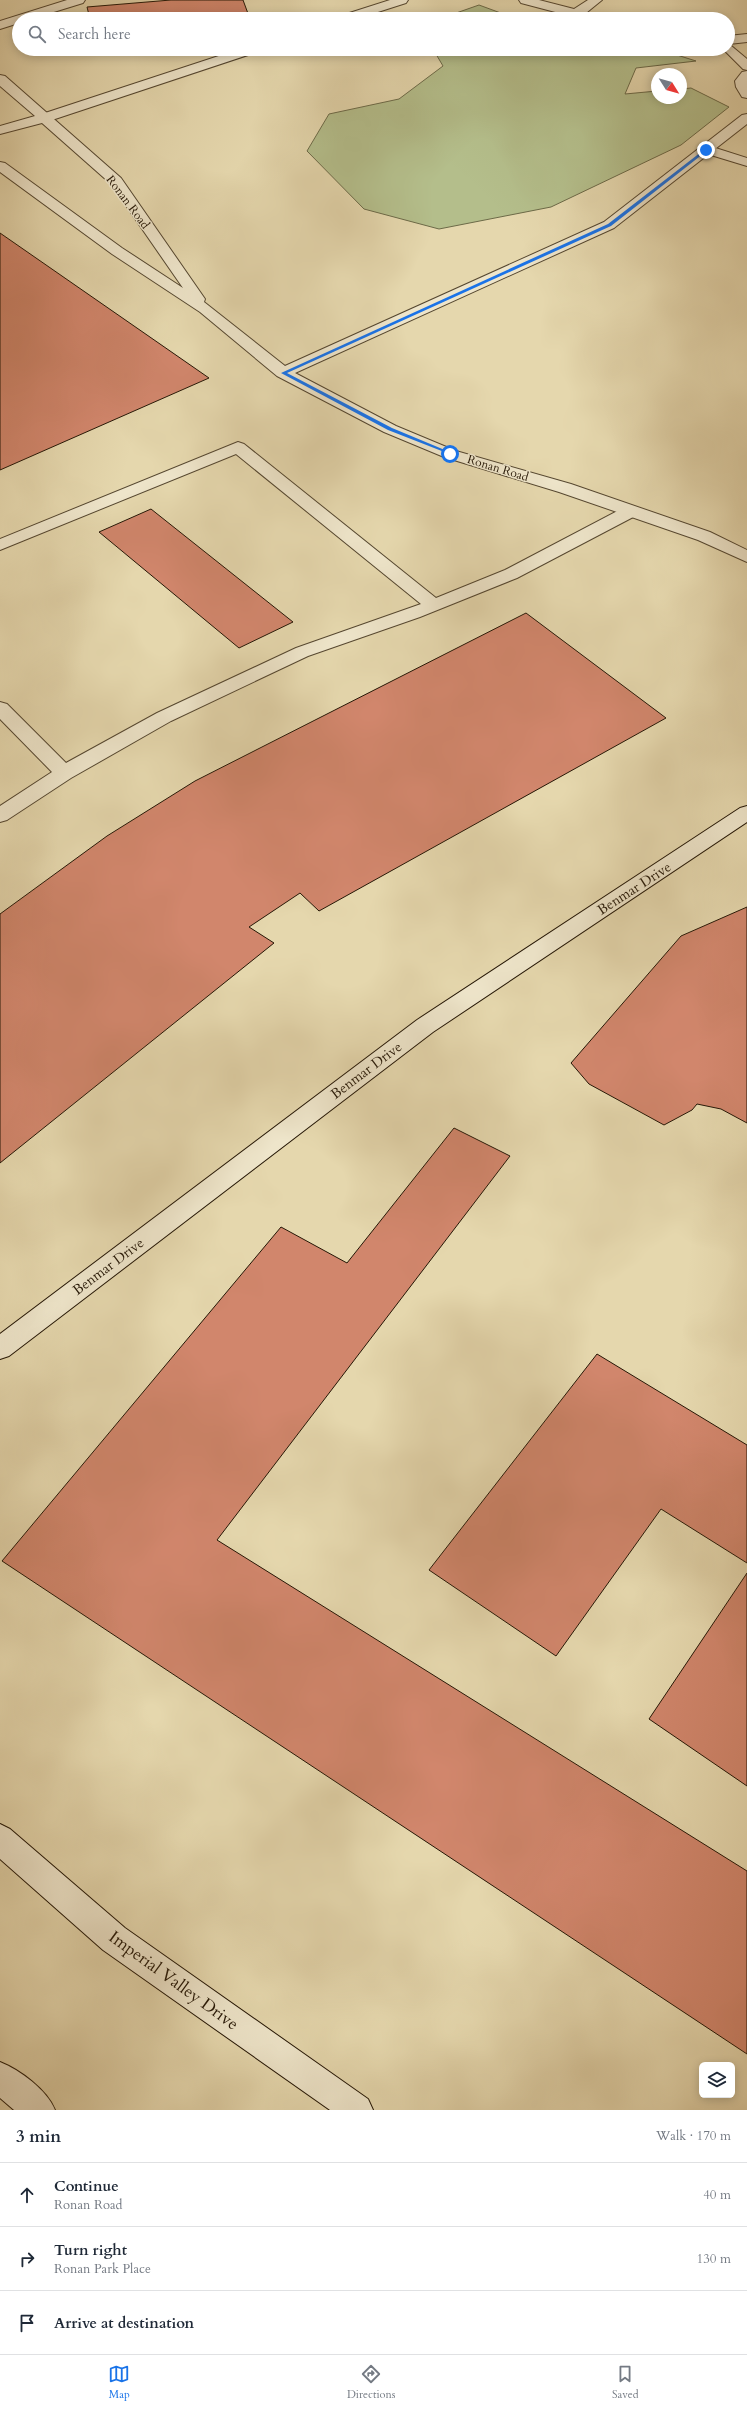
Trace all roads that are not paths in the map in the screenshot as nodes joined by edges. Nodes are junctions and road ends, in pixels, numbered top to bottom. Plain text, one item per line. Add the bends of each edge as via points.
1 (79, 0) edge
2 (402, 0) edge
3 (525, 0) edge
4 (596, 0) edge
5 (40, 12) edge
6 (365, 12) edge
7 (569, 12) edge
8 (579, 12) edge
9 (12, 20) edge
10 (0, 24) edge
11 (747, 38) edge
12 (735, 39) edge
13 (735, 54) edge
14 (232, 56) edge
15 (747, 66) edge
16 (747, 74) edge
17 (0, 79) edge
18 (747, 94) edge
19 (44, 118) junction
20 (747, 118) edge
21 (0, 130) edge
22 (706, 150) junction
23 (747, 162) edge
24 (0, 166) edge
25 (204, 309) junction
26 (283, 373) junction
27 (631, 511) junction
28 (0, 546) edge
29 (747, 558) edge
30 (434, 605) junction
31 (0, 708) edge
32 (64, 773) junction
33 (747, 813) edge
34 (0, 815) edge
35 (0, 1348) edge
36 (0, 1839) edge
37 (0, 2078) edge
38 (38, 2110) edge
39 (357, 2110) edge

1 - 5 street
2 - 6 street
3 - 7 street
4 - 8 street
9 - 10 street
11 - 12 street
13 - 15 street
14 - 19 street
16 - 18 street via 741,81
17 - 19 street, Ronan Road
19 - 21 street
19 - 25 street, Ronan Road via 116,181
20 - 22 street
22 - 23 street
22 - 26 street via 609,225
24 - 25 street, Ronan Road via 116,252
25 - 26 street, Ronan Road
26 - 27 street, Ronan Road via 390,429 450,454 565,488
27 - 29 street, Ronan Road via 704,536
27 - 30 street via 518,570
28 - 30 street via 238,447
30 - 32 street via 302,652 164,717
31 - 32 street
32 - 34 street
33 - 35 street, Benmar Drive via 425,1026
36 - 39 street, Imperial Valley Drive via 114,1939
37 - 38 street

